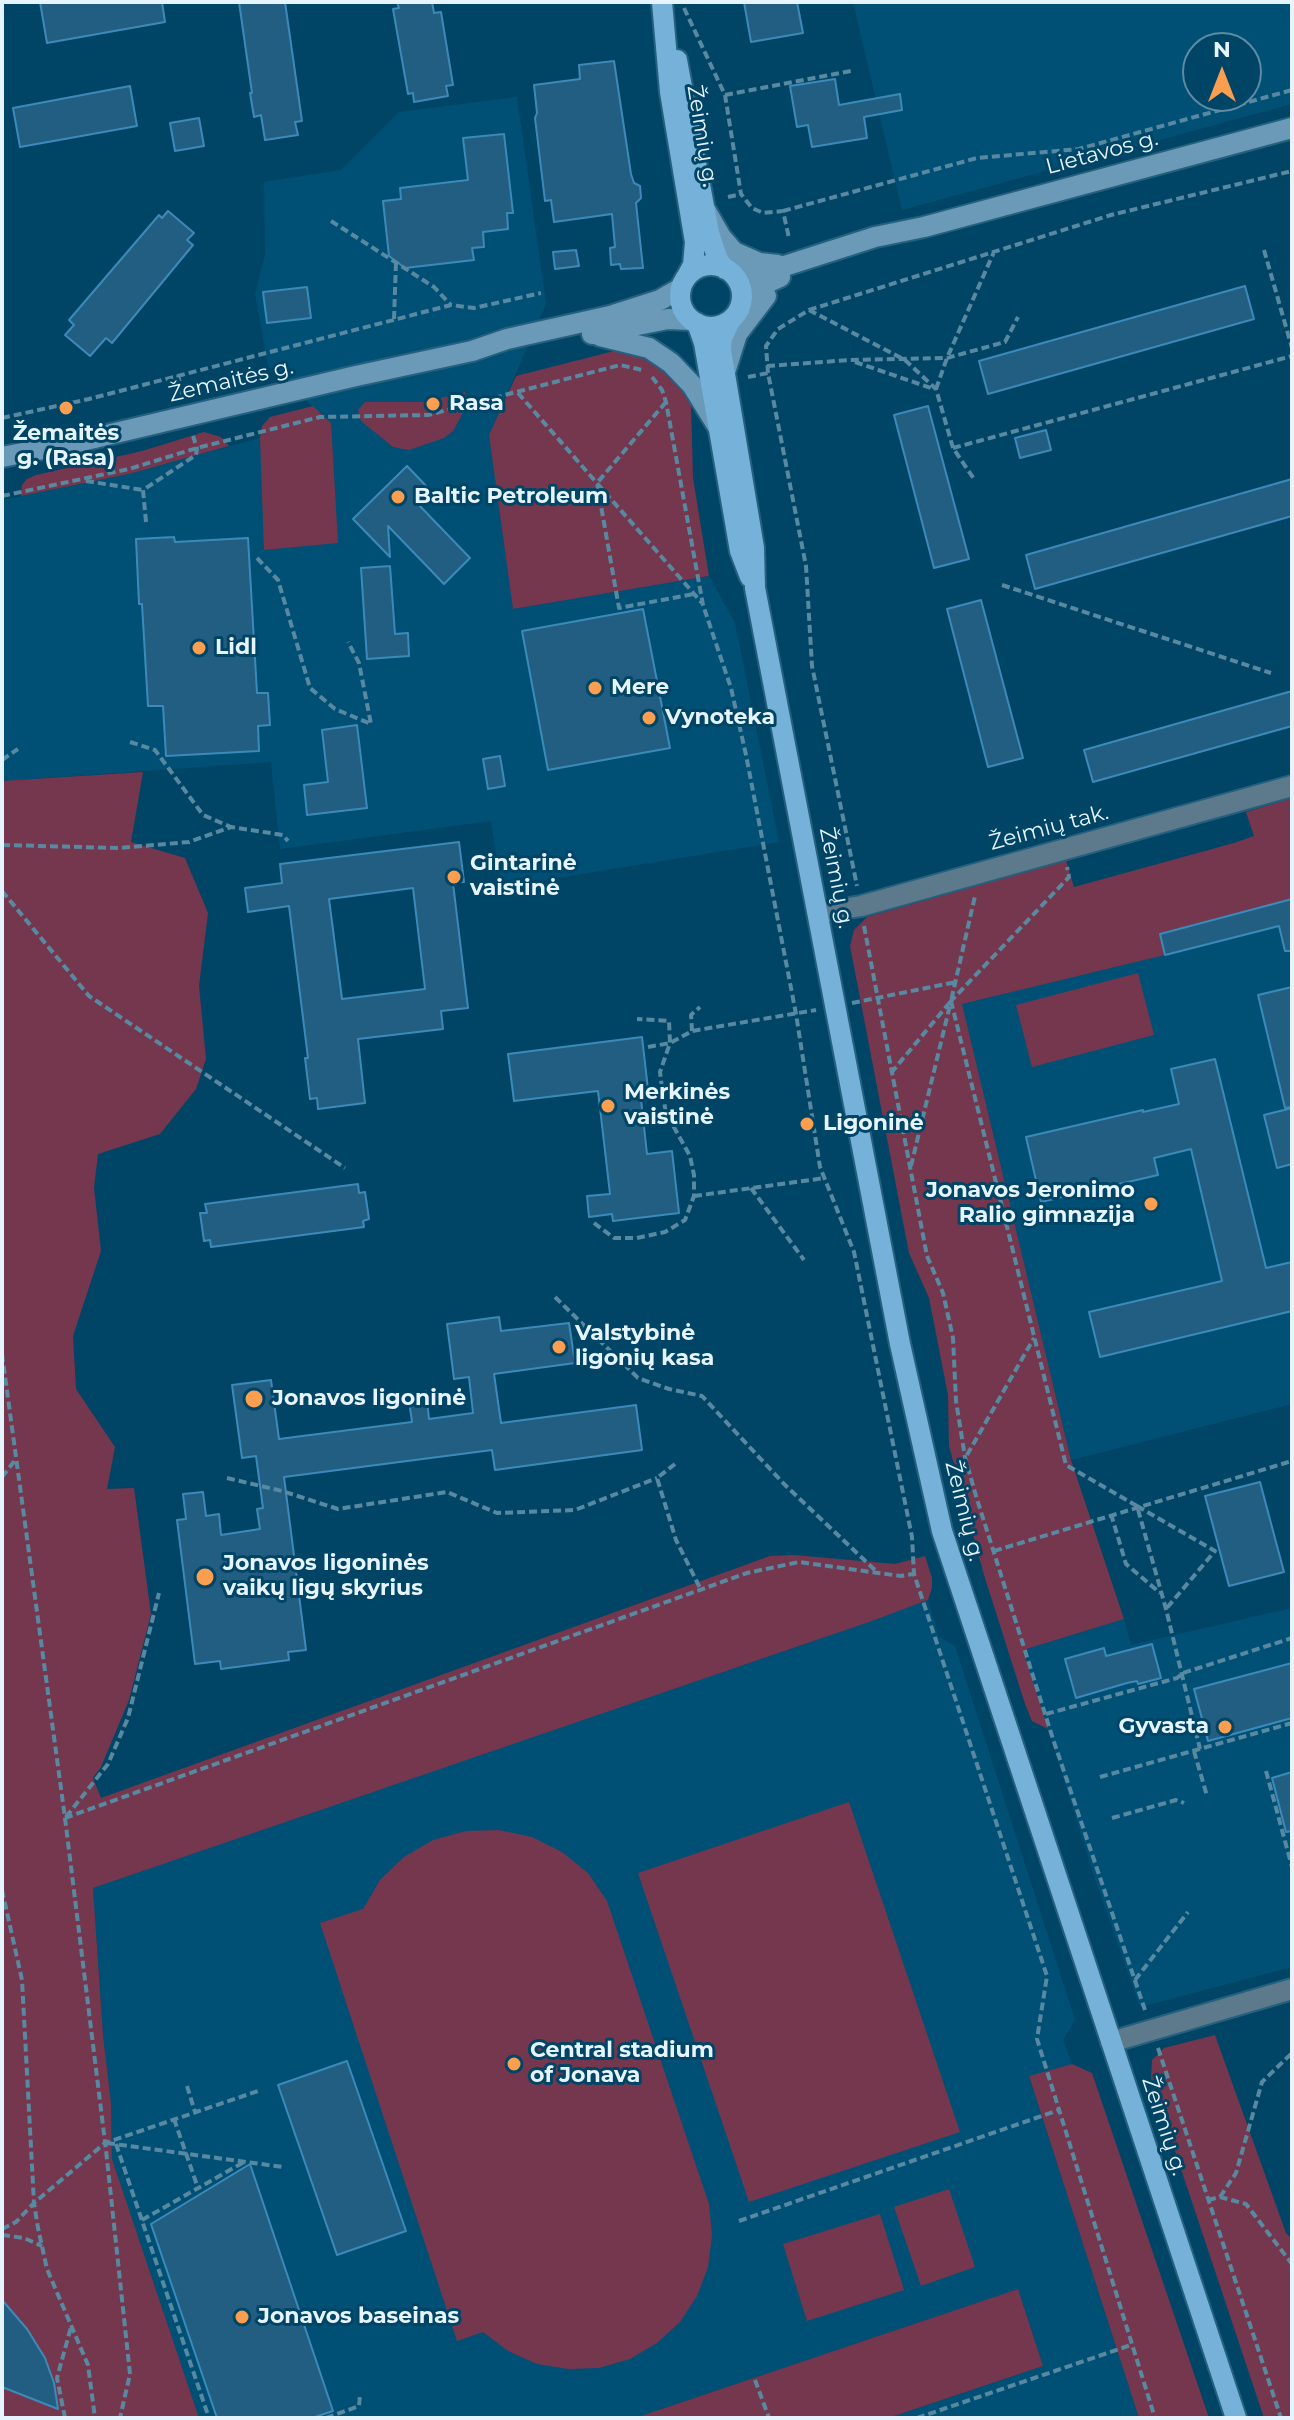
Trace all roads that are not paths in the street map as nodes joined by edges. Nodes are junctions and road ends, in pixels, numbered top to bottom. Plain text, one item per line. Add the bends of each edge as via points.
1 (663, 2) edge
2 (1292, 128) edge
3 (705, 210) junction
4 (788, 270) junction
5 (728, 271) junction
6 (684, 282) junction
7 (735, 312) junction
8 (694, 322) junction
9 (593, 334) junction
10 (472, 351) junction
11 (724, 374) junction
12 (719, 430) junction
13 (2, 457) edge
14 (755, 588) junction
15 (1292, 786) edge
16 (818, 913) junction
17 (1292, 1989) edge
18 (1111, 2042) junction
19 (1236, 2418) edge

1 - 3 main road, Žeimių g.
1 - 6 main road, Žeimių g. via 670,92 695,242 693,265
2 - 4 main road, Lietavos g. via 924,227 880,246
3 - 4 main road via 734,252
3 - 5 main road, Žeimių g. via 714,251
4 - 5 main road, Lietavos g. via 742,275
4 - 7 main road, Lietavos g. via 756,288
4 - 11 main road via 741,327
5 - 6 main road via 705,266
5 - 7 main road, Žeimių g. via 739,284
6 - 8 main road, Žeimių g. via 683,309
6 - 10 main road, Žemaitės g. via 660,300
7 - 8 main road via 710,327
7 - 11 main road, Žeimių g. via 722,338
8 - 9 main road, Žemaitės g. via 668,319
8 - 12 main road, Žeimių g. via 704,343
9 - 10 main road, Žemaitės g. via 516,349
9 - 12 main road via 649,348 671,363 692,385
10 - 13 main road, Žemaitės g.
11 - 14 main road, Žeimių g. via 754,548
12 - 14 main road, Žeimių g. via 740,551
14 - 16 main road, Žeimių g.
15 - 16 street, Žeimių tak. via 861,906
16 - 18 main road, Žeimių g. via 900,1344 942,1531
17 - 18 street
18 - 19 main road, Žeimių g.

